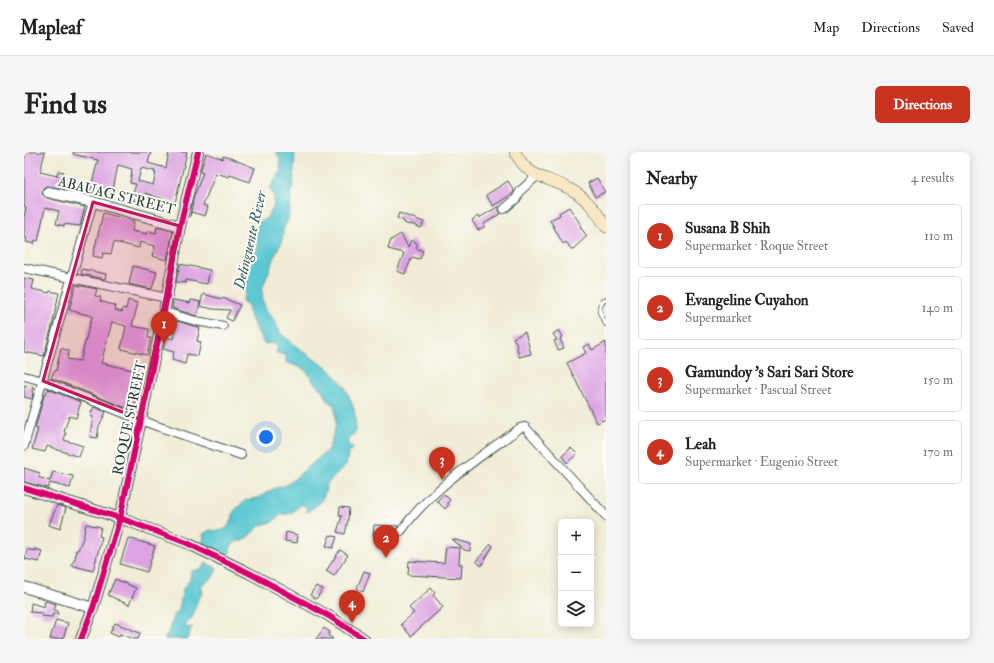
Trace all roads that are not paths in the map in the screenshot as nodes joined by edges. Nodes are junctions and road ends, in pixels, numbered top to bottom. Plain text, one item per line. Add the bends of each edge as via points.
1 (198, 152) edge
2 (515, 152) edge
3 (537, 176) junction
4 (48, 192) dead end
5 (94, 202) junction
6 (504, 209) dead end
7 (180, 226) junction
8 (606, 227) edge
9 (24, 268) edge
10 (71, 278) junction
11 (167, 298) junction
12 (606, 299) edge
13 (164, 312) junction
14 (606, 324) edge
15 (223, 326) dead end
16 (24, 376) edge
17 (44, 381) junction
18 (140, 419) junction
19 (24, 446) edge
20 (241, 455) dead end
21 (24, 488) edge
22 (606, 516) edge
23 (120, 518) junction
24 (401, 531) dead end
25 (24, 587) edge
26 (94, 608) junction
27 (361, 638) edge
28 (81, 639) edge

1 - 7 street, ROQUE STREET
2 - 3 main road via 527,169
3 - 6 street
3 - 8 main road via 569,188 582,197 596,210
4 - 5 street, ABAUAG STREET
5 - 7 street, ABAUAG STREET
5 - 10 street
7 - 11 street, ROQUE STREET
9 - 10 street
10 - 11 street
10 - 17 street
11 - 13 street, ROQUE STREET
12 - 14 lane via 599,311
13 - 15 street
13 - 18 street, ROQUE STREET
16 - 17 street
17 - 18 street
17 - 19 street
18 - 20 street
18 - 23 street, ROQUE STREET
21 - 23 street
22 - 24 street via 525,427 456,474 411,517
23 - 26 street, ROQUE STREET
23 - 27 street via 249,573 329,616
25 - 26 street
26 - 28 street, ROQUE STREET

